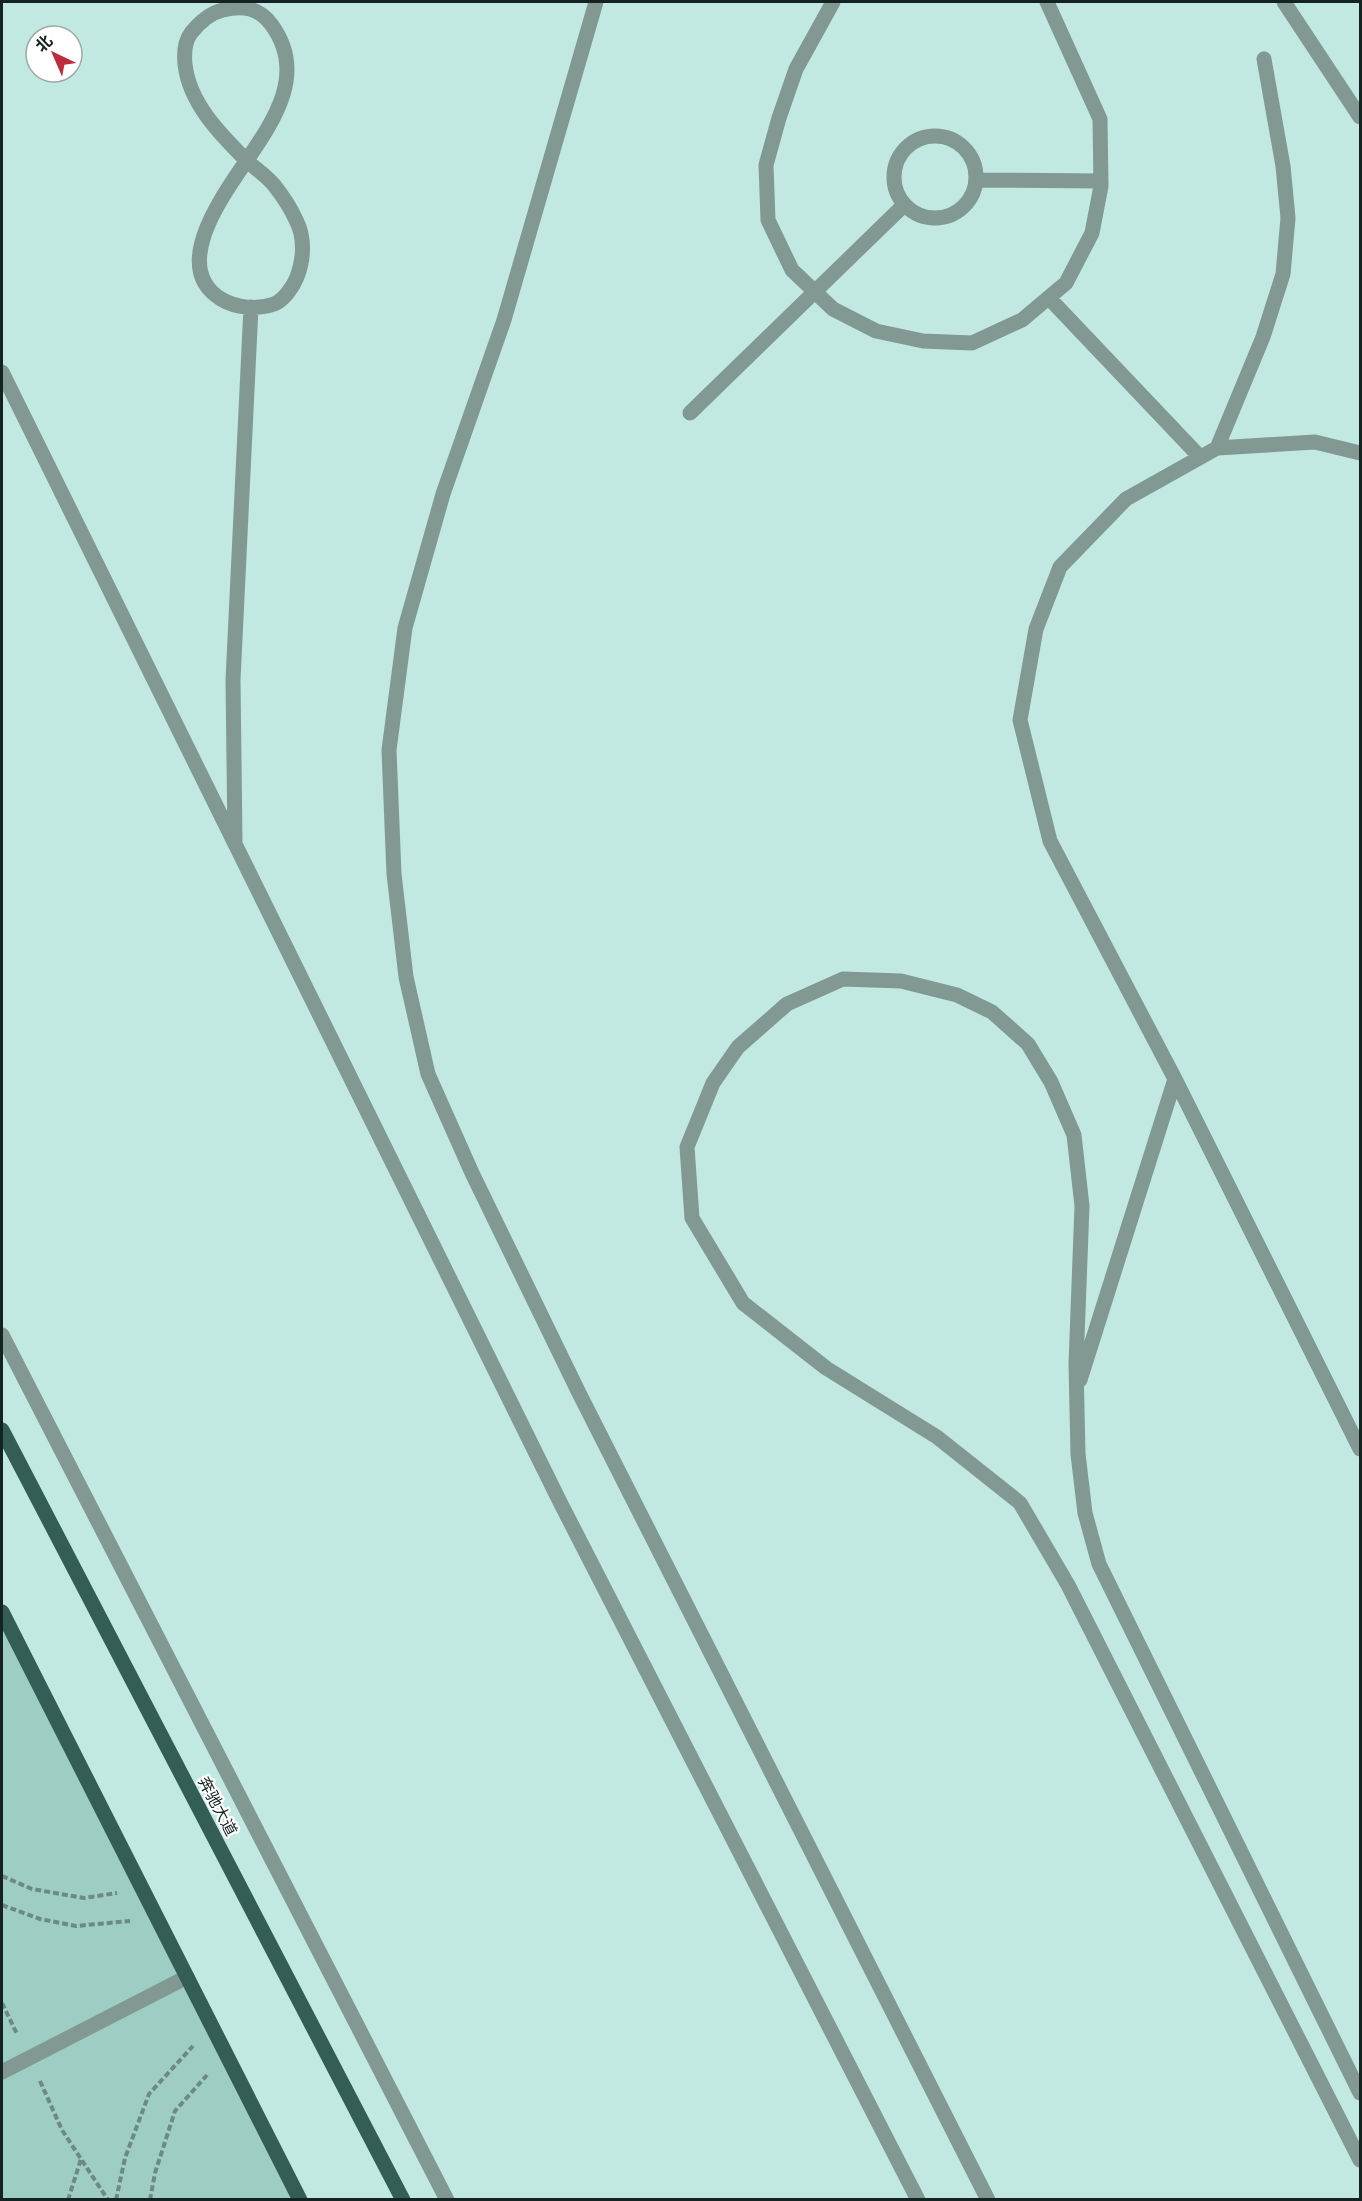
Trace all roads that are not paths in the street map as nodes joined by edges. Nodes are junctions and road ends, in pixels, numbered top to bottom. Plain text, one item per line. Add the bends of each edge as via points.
1 (596, 2) edge
2 (833, 2) edge
3 (1047, 2) edge
4 (1284, 2) edge
5 (236, 4) edge
6 (1264, 59) dead end
7 (1360, 117) edge
8 (247, 160) junction
9 (976, 180) junction
10 (1101, 181) junction
11 (904, 206) junction
12 (815, 292) junction
13 (1049, 298) junction
14 (251, 308) junction
15 (2, 372) edge
16 (690, 413) dead end
17 (1217, 448) junction
18 (1360, 453) edge
19 (1200, 457) junction
20 (236, 846) junction
21 (1174, 1079) junction
22 (2, 1335) edge
23 (1077, 1391) junction
24 (2, 1430) edge
25 (1360, 1449) edge
26 (2, 1612) edge
27 (187, 1977) junction
28 (2, 2072) edge
29 (1360, 2093) edge
30 (1360, 2160) edge
31 (300, 2199) edge
32 (403, 2199) edge
33 (447, 2199) edge
34 (918, 2199) edge
35 (988, 2199) edge

1 - 35 street via 504,320 442,494 405,628 389,750 394,874 406,977 428,1074 482,1194 579,1394
2 - 12 street via 796,69 766,165 768,220 792,270
3 - 10 street via 1100,119
4 - 7 street
5 - 8 street via 267,18 287,55 283,97
5 - 8 street via 198,24 188,38 184,57 192,92 210,122
6 - 17 street via 1288,218 1284,274 1263,337
8 - 14 street via 203,234 200,263 205,284 217,296 233,306
8 - 14 street via 274,186 296,220 303,241 300,269 293,287 275,304
9 - 10 street
9 - 11 street via 973,195 963,208 944,218 927,218
9 - 11 street via 975,164 966,148 950,138 932,135 913,142 899,157 894,175
10 - 13 street via 1092,233 1066,284
11 - 12 street
12 - 13 street via 833,309 876,331 923,341 972,344 1023,320
12 - 16 street
13 - 19 street
14 - 20 street via 233,680
15 - 20 street
17 - 18 street via 1315,442
17 - 19 street
19 - 21 street via 1126,499 1060,567 1036,629 1020,720 1050,841
20 - 34 street via 554,1491
21 - 23 street
21 - 25 street
22 - 33 street
23 - 29 street via 1078,1454 1086,1513 1099,1564
23 - 30 street via 1082,1206 1074,1135 1051,1082 1028,1044 992,1012 957,995 901,981 843,979 787,1004 738,1047 713,1083 687,1147 692,1218 743,1303 826,1368 937,1437 1020,1503 1068,1585
24 - 32 main road, 奔驰大道
26 - 27 main road
27 - 28 street
27 - 31 main road

